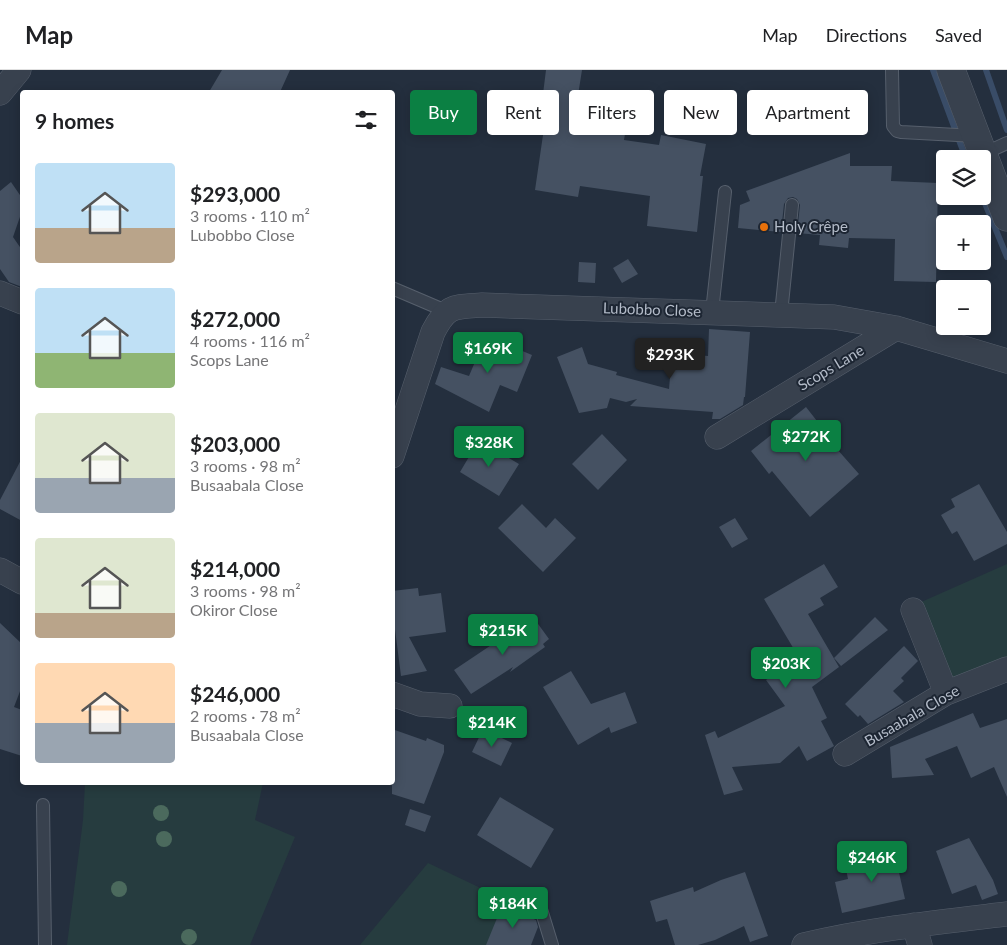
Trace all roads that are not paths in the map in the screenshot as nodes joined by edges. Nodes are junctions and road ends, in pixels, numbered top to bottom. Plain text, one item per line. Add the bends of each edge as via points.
1 (18, 70) edge
2 (892, 70) edge
3 (951, 70) edge
4 (0, 93) edge
5 (983, 142) edge
6 (1001, 185) edge
7 (726, 192) dead end
8 (792, 206) dead end
9 (1007, 217) edge
10 (395, 289) edge
11 (0, 292) edge
12 (20, 301) edge
13 (446, 311) junction
14 (712, 312) junction
15 (781, 314) junction
16 (896, 328) junction
17 (936, 333) edge
18 (951, 335) edge
19 (1007, 361) edge
20 (717, 436) dead end
21 (395, 447) edge
22 (0, 570) edge
23 (20, 581) edge
24 (913, 610) dead end
25 (1007, 669) edge
26 (946, 693) junction
27 (395, 695) edge
28 (450, 706) dead end
29 (845, 754) dead end
30 (43, 805) dead end
31 (540, 906) dead end
32 (1007, 914) edge
33 (917, 935) edge
34 (46, 945) edge
35 (552, 945) edge
36 (804, 945) edge

1 - 4 street
2 - 5 lane via 894,128 901,132 946,134
3 - 5 street
5 - 6 street
6 - 9 street
7 - 14 lane
8 - 15 lane
10 - 13 lane
11 - 12 street
13 - 14 street, Lubobbo Close via 482,305
13 - 21 street via 433,332
14 - 15 street, Lubobbo Close
15 - 16 street, Lubobbo Close via 834,317
16 - 17 street, Lubobbo Close
16 - 20 street, Scops Lane
18 - 19 street, Lubobbo Close
22 - 23 street
24 - 26 street
25 - 26 street, Busaabala Close
26 - 29 street, Busaabala Close
27 - 28 street via 420,704
30 - 34 lane
31 - 35 lane
32 - 33 street
33 - 36 street via 836,938

